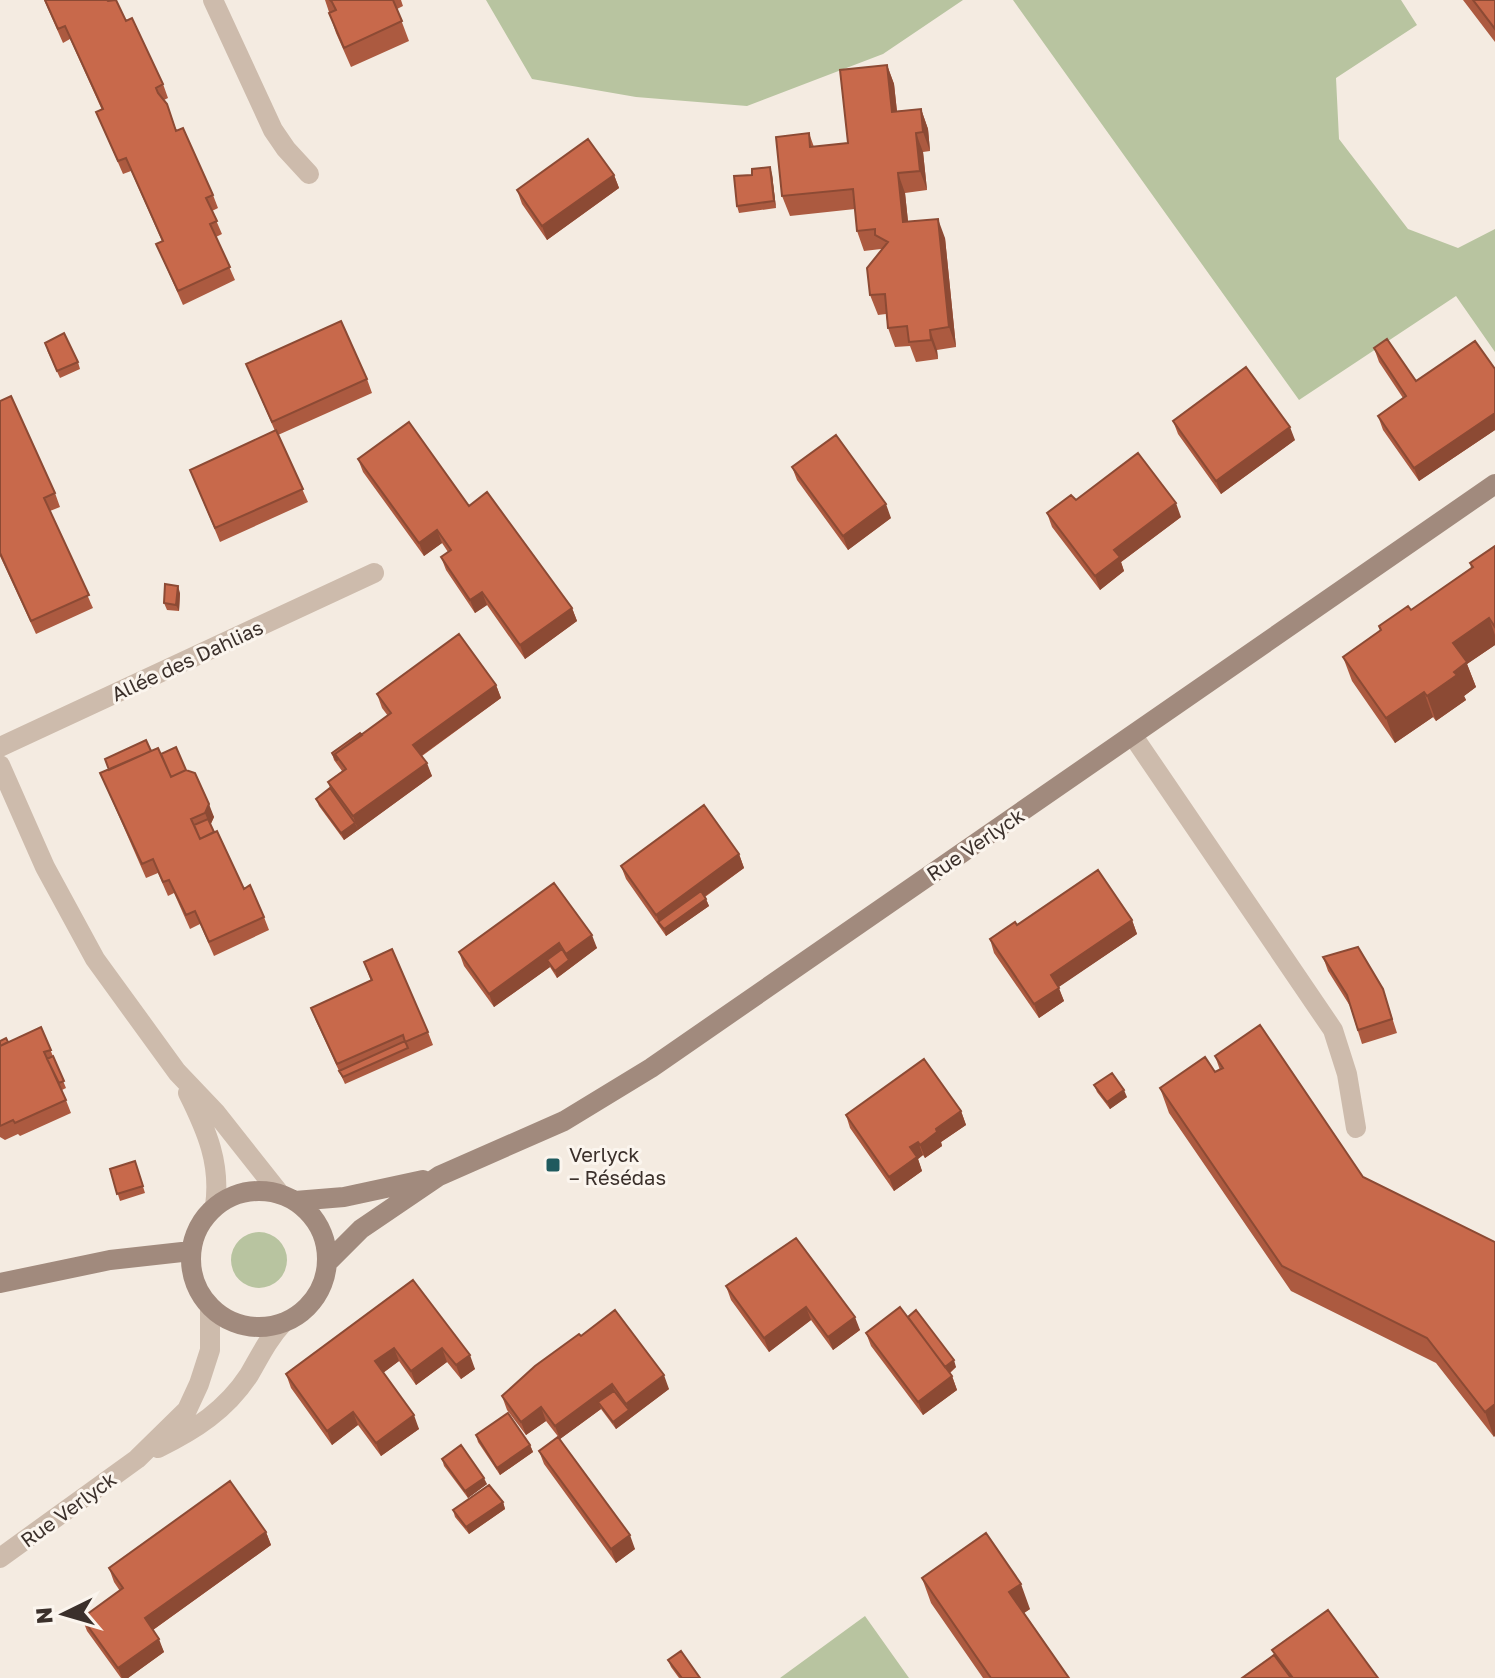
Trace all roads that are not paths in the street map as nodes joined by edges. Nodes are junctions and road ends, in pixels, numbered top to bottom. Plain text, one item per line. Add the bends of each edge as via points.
1 (213, 0) edge
2 (309, 174) dead end
3 (1495, 484) edge
4 (374, 573) dead end
5 (1133, 736) junction
6 (0, 747) edge
7 (0, 765) edge
8 (177, 1072) junction
9 (1356, 1128) dead end
10 (439, 1176) junction
11 (288, 1198) junction
12 (215, 1206) junction
13 (191, 1251) junction
14 (327, 1263) junction
15 (0, 1283) edge
16 (210, 1307) junction
17 (283, 1323) junction
18 (137, 1459) junction
19 (0, 1558) edge

1 - 2 street via 273,130
3 - 5 street, Rue Verlyck
4 - 6 street, Allée des Dahlias
5 - 9 street via 1333,1030
5 - 10 street, Rue Verlyck via 614,1092 564,1121
7 - 8 street via 78,932
8 - 11 street
8 - 12 street via 212,1146
10 - 11 street, Rue Verlyck via 356,1195
10 - 14 street, Rue Verlyck via 361,1229
11 - 12 street via 251,1191
11 - 14 street via 312,1215 322,1233
12 - 13 street via 201,1222
13 - 15 street via 110,1260
13 - 16 street via 194,1281
14 - 17 street via 311,1304
16 - 17 street via 244,1326
16 - 18 street, Rue Verlyck via 210,1350 193,1397
17 - 18 street, Rue Verlyck via 242,1384 212,1417
18 - 19 street, Rue Verlyck

